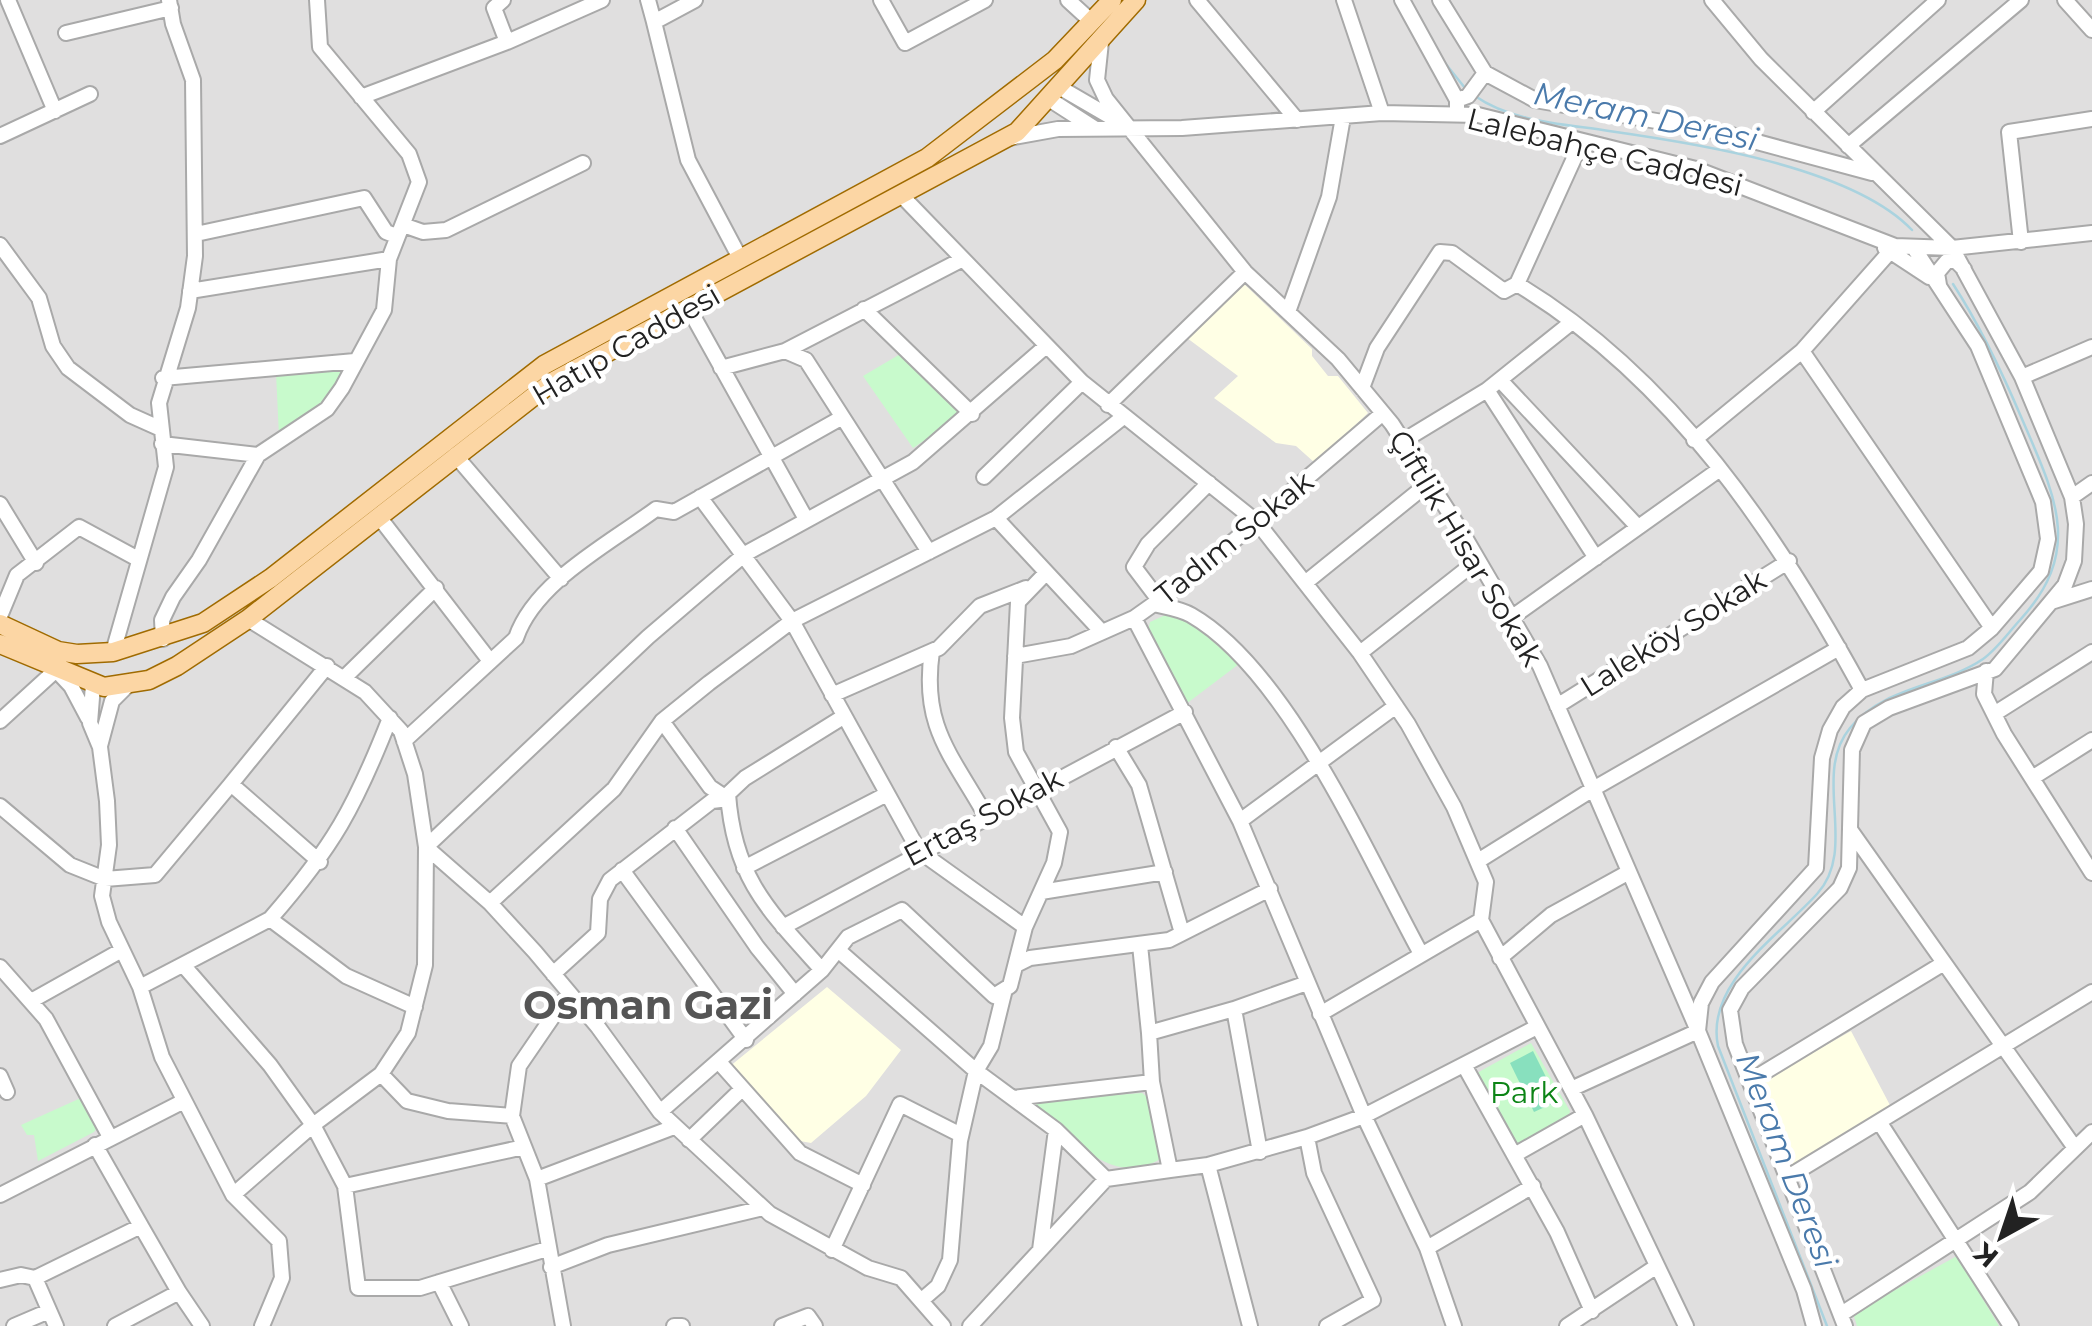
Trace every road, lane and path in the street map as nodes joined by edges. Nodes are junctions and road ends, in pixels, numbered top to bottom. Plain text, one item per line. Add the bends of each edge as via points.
1 (8, 0) edge
2 (317, 0) edge
3 (502, 0) edge
4 (602, 0) edge
5 (648, 0) edge
6 (696, 0) edge
7 (880, 0) edge
8 (985, 0) edge
9 (1068, 0) edge
10 (1112, 0) edge
11 (1136, 0) edge
12 (1197, 0) edge
13 (1344, 0) edge
14 (1402, 0) edge
15 (1440, 0) edge
16 (1712, 0) edge
17 (1938, 0) edge
18 (2021, 0) edge
19 (2065, 0) edge
20 (170, 4) edge
21 (654, 22) junction
22 (1097, 30) junction
23 (2092, 30) edge
24 (66, 33) dead end
25 (507, 42) junction
26 (1482, 77) junction
27 (1024, 84) junction
28 (1054, 93) junction
29 (90, 94) dead end
30 (360, 97) junction
31 (1461, 103) junction
32 (55, 111) junction
33 (1813, 112) junction
34 (1382, 114) junction
35 (982, 117) junction
36 (1343, 117) junction
37 (2092, 119) edge
38 (1297, 120) junction
39 (1097, 129) junction
40 (1134, 130) junction
41 (0, 136) edge
42 (1003, 141) junction
43 (1581, 143) junction
44 (1848, 146) junction
45 (583, 163) dead end
46 (1877, 174) junction
47 (903, 197) junction
48 (400, 230) junction
49 (196, 234) junction
50 (2092, 234) edge
51 (2021, 242) junction
52 (0, 245) edge
53 (1892, 248) junction
54 (1914, 248) junction
55 (1952, 248) junction
56 (389, 258) junction
57 (741, 260) junction
58 (960, 260) junction
59 (1965, 270) junction
60 (1245, 272) junction
61 (1517, 284) junction
62 (1939, 286) junction
63 (190, 290) junction
64 (688, 307) junction
65 (864, 309) junction
66 (1288, 312) junction
67 (1572, 322) junction
68 (1045, 347) junction
69 (2092, 347) edge
70 (785, 351) junction
71 (1802, 352) junction
72 (355, 361) junction
73 (721, 368) junction
74 (2022, 377) junction
75 (163, 378) junction
76 (1500, 380) junction
77 (1082, 382) junction
78 (1362, 388) junction
79 (1487, 390) junction
80 (1108, 406) junction
81 (1383, 412) junction
82 (972, 414) junction
83 (841, 418) junction
84 (1122, 418) junction
85 (161, 436) junction
86 (1694, 440) junction
87 (1403, 441) junction
88 (455, 455) junction
89 (258, 456) junction
90 (770, 459) junction
91 (1720, 469) junction
92 (984, 477) dead end
93 (883, 482) junction
94 (1430, 482) junction
95 (1210, 483) junction
96 (2092, 483) edge
97 (700, 497) junction
98 (2072, 497) junction
99 (0, 504) edge
100 (379, 517) junction
101 (996, 518) junction
102 (806, 519) junction
103 (1257, 522) junction
104 (1638, 528) junction
105 (929, 552) junction
106 (745, 554) junction
107 (1596, 558) junction
108 (138, 559) junction
109 (1478, 560) junction
110 (1789, 561) junction
111 (36, 563) junction
112 (1045, 574) junction
113 (562, 579) junction
114 (1305, 583) junction
115 (436, 588) junction
116 (1027, 588) junction
117 (2092, 589) edge
118 (1156, 602) junction
119 (2051, 602) junction
120 (0, 616) edge
121 (1134, 618) junction
122 (1512, 618) junction
123 (248, 619) junction
124 (792, 621) junction
125 (0, 624) edge
126 (1992, 628) junction
127 (1101, 631) junction
128 (163, 639) junction
129 (0, 644) edge
130 (1839, 648) junction
131 (114, 651) junction
132 (932, 651) junction
133 (2092, 652) edge
134 (1360, 653) junction
135 (1014, 656) junction
136 (490, 662) junction
137 (177, 666) junction
138 (328, 666) junction
139 (56, 670) junction
140 (1986, 671) junction
141 (344, 678) junction
142 (92, 685) junction
143 (128, 686) junction
144 (1862, 690) junction
145 (832, 695) junction
146 (1396, 706) junction
147 (1556, 706) junction
148 (1185, 712) junction
149 (1994, 714) junction
150 (843, 716) junction
151 (390, 718) junction
152 (0, 721) edge
153 (90, 722) junction
154 (662, 722) junction
155 (404, 740) junction
156 (2092, 740) edge
157 (100, 747) junction
158 (1116, 747) junction
159 (1316, 763) junction
160 (2032, 778) junction
161 (231, 784) junction
162 (1038, 788) junction
163 (1593, 790) junction
164 (887, 794) junction
165 (728, 799) junction
166 (0, 806) edge
167 (986, 816) junction
168 (1240, 821) junction
169 (675, 828) junction
170 (1852, 831) junction
171 (426, 847) junction
172 (919, 851) junction
173 (320, 862) junction
174 (1478, 862) junction
175 (2090, 867) edge
176 (744, 868) junction
177 (622, 870) junction
178 (1165, 872) junction
179 (1629, 872) junction
180 (105, 879) junction
181 (1270, 889) junction
182 (1040, 892) junction
183 (490, 903) junction
184 (270, 920) junction
185 (1481, 920) junction
186 (783, 927) junction
187 (1024, 927) junction
188 (1182, 934) junction
189 (1140, 944) junction
190 (122, 950) junction
191 (838, 950) junction
192 (1420, 952) junction
193 (1500, 958) junction
194 (1944, 962) junction
195 (1018, 964) junction
196 (184, 966) junction
197 (0, 968) edge
198 (822, 970) junction
199 (553, 974) junction
200 (1307, 982) junction
201 (140, 988) junction
202 (1005, 989) junction
203 (2092, 992) edge
204 (569, 993) junction
205 (795, 994) junction
206 (31, 1001) junction
207 (415, 1007) junction
208 (1234, 1009) junction
209 (1320, 1014) junction
210 (1537, 1027) junction
211 (1698, 1031) junction
212 (1150, 1033) junction
213 (746, 1040) junction
214 (2002, 1047) junction
215 (719, 1062) junction
216 (1464, 1065) junction
217 (976, 1072) junction
218 (381, 1074) junction
219 (0, 1076) edge
220 (1750, 1081) junction
221 (1152, 1082) junction
222 (742, 1089) junction
223 (1571, 1089) junction
224 (8, 1091) edge
225 (1012, 1098) junction
226 (184, 1101) junction
227 (660, 1112) junction
228 (1585, 1115) junction
229 (512, 1116) junction
230 (1364, 1116) junction
231 (1880, 1123) junction
232 (313, 1125) junction
233 (674, 1127) junction
234 (1056, 1130) junction
235 (2092, 1132) edge
236 (961, 1136) junction
237 (110, 1137) junction
238 (1306, 1137) junction
239 (688, 1140) junction
240 (95, 1145) junction
241 (524, 1147) junction
242 (2074, 1148) junction
243 (1260, 1152) junction
244 (1516, 1154) junction
245 (1208, 1165) junction
246 (1170, 1170) junction
247 (1788, 1177) junction
248 (537, 1179) junction
249 (1106, 1179) junction
250 (864, 1185) junction
251 (346, 1186) junction
252 (1532, 1186) junction
253 (0, 1195) edge
254 (233, 1195) junction
255 (763, 1208) junction
256 (141, 1226) junction
257 (1958, 1241) junction
258 (1427, 1248) junction
259 (547, 1249) junction
260 (832, 1250) junction
261 (1040, 1250) junction
262 (1658, 1266) junction
263 (551, 1267) junction
264 (35, 1278) junction
265 (0, 1280) edge
266 (439, 1282) junction
267 (179, 1292) junction
268 (922, 1299) junction
269 (1592, 1311) junction
270 (49, 1312) junction
271 (1844, 1320) edge
272 (1812, 1325) edge
273 (14, 1326) edge
274 (56, 1326) edge
275 (115, 1326) edge
276 (202, 1326) edge
277 (262, 1326) edge
278 (461, 1326) edge
279 (563, 1326) edge
280 (674, 1326) edge
281 (682, 1326) edge
282 (782, 1326) edge
283 (814, 1326) edge
284 (944, 1326) edge
285 (970, 1326) edge
286 (1250, 1326) edge
287 (1326, 1326) edge
288 (1454, 1326) edge
289 (1567, 1326) edge
290 (1686, 1326) edge
291 (2011, 1326) edge

1 - 32 street
2 - 30 street via 320,47
3 - 25 street via 494,8
4 - 25 street
5 - 21 street
6 - 21 street
7 - 8 street via 906,44
9 - 22 street
10 - 22 main road, Hatıp Caddesi
11 - 22 main road, Hatıp Caddesi
12 - 38 street
13 - 34 street
14 - 31 street
15 - 26 street
16 - 33 street
17 - 33 street
18 - 44 street
19 - 23 street
20 - 24 street
20 - 49 street via 193,80
21 - 57 street via 688,160
22 - 27 main road, Hatıp Caddesi
22 - 28 main road, Hatıp Caddesi
22 - 40 street, Çiftlik Hisar Sokak via 1097,80
25 - 30 street
26 - 31 street
26 - 46 street via 1535,100 1720,132
27 - 28 main road
27 - 35 main road, Hatıp Caddesi
28 - 39 street
28 - 40 street
28 - 42 main road, Hatıp Caddesi
29 - 32 street
30 - 48 street via 409,154 419,182
31 - 34 street, Lalebahçe Caddesi
31 - 43 street, Lalebahçe Caddesi via 1478,115
32 - 41 street
33 - 44 street
34 - 36 street, Lalebahçe Caddesi
35 - 42 main road via 1004,114 1010,123
35 - 57 main road, Hatıp Caddesi via 885,184
36 - 38 street, Lalebahçe Caddesi
36 - 66 street via 1329,197
37 - 51 street via 2009,132
38 - 40 street, Lalebahçe Caddesi
39 - 40 street, Lalebahçe Caddesi
39 - 42 street, Lalebahçe Caddesi
40 - 60 street, Çiftlik Hisar Sokak
42 - 47 main road, Hatıp Caddesi
43 - 53 street, Lalebahçe Caddesi via 1696,169
43 - 61 street
44 - 46 street
45 - 48 street via 446,230
46 - 55 street
47 - 58 street
47 - 64 main road, Hatıp Caddesi
48 - 49 street via 386,232 364,198
48 - 56 street
49 - 63 street
50 - 51 street
51 - 55 street
52 - 85 street via 39,298 53,346 68,368
53 - 54 street
53 - 62 street, Lalebahçe Caddesi
53 - 71 street
54 - 55 street
54 - 62 street
55 - 59 street
56 - 63 street
56 - 72 street via 384,310
57 - 128 main road, Hatıp Caddesi via 544,365 233,605
58 - 65 street
58 - 68 street
59 - 62 street via 1947,261 1937,273
59 - 74 street
60 - 66 street, Çiftlik Hisar Sokak
60 - 80 street
61 - 67 street
61 - 78 street via 1504,291 1452,253 1440,252 1377,348
62 - 126 street via 1978,346 2046,520 2041,571
63 - 75 street
64 - 73 street
64 - 88 main road, Hatıp Caddesi via 552,382
65 - 70 street
65 - 82 street
66 - 78 street, Çiftlik Hisar Sokak
67 - 76 street
67 - 86 street via 1640,379
68 - 77 street
68 - 82 street
69 - 74 street
70 - 73 street
70 - 83 street via 806,360
71 - 86 street
71 - 126 street
72 - 75 street
72 - 89 street via 327,409
73 - 90 street
74 - 98 street
75 - 85 street
76 - 79 street
76 - 104 street
77 - 80 street
77 - 92 street
78 - 81 street, Çiftlik Hisar Sokak
79 - 87 street
79 - 107 street
80 - 84 street
81 - 87 street, Çiftlik Hisar Sokak
81 - 103 street, Tadım Sokak
82 - 93 street
83 - 90 street
83 - 93 street
84 - 95 street
84 - 101 street
85 - 89 street
85 - 108 street via 166,467
86 - 91 street
87 - 94 street, Çiftlik Hisar Sokak
88 - 100 main road, Hatıp Caddesi
88 - 113 street
89 - 128 street via 173,598 162,620
90 - 97 street
90 - 102 street
91 - 104 street
91 - 110 street
93 - 102 street
93 - 105 street
94 - 109 street, Çiftlik Hisar Sokak
94 - 114 street
95 - 103 street
95 - 118 street via 1148,544 1134,567
96 - 98 street
97 - 106 street
97 - 113 street via 674,512 656,509
98 - 119 street via 2074,562
99 - 111 street
100 - 115 street
100 - 123 main road, Hatıp Caddesi
101 - 105 street
101 - 112 street
102 - 106 street
103 - 114 street
103 - 118 street, Tadım Sokak
104 - 107 street
105 - 124 street
106 - 124 street
106 - 171 street
107 - 122 street
108 - 111 street via 80,527
108 - 131 street
109 - 122 street, Çiftlik Hisar Sokak
109 - 134 street
110 - 130 street
110 - 147 street, Laleköy Sokak
111 - 120 street via 16,575
112 - 116 street
112 - 127 street
113 - 136 street
114 - 134 street
115 - 136 street
115 - 141 street
116 - 132 street via 980,606
116 - 135 street via 1018,602
117 - 119 street
118 - 121 street, Tadım Sokak
118 - 159 street via 1190,615 1246,661
119 - 140 street via 1995,669
121 - 127 street, Tadım Sokak
121 - 148 street
122 - 147 street, Çiftlik Hisar Sokak
123 - 137 main road, Hatıp Caddesi
123 - 138 street
124 - 145 street
124 - 154 street
125 - 131 main road, Hatıp Caddesi via 58,651
126 - 144 street via 1968,648
127 - 135 street, Tadım Sokak via 1071,646
128 - 131 main road, Hatıp Caddesi
128 - 137 main road via 158,658
129 - 139 main road, Hatıp Caddesi
130 - 144 street
130 - 163 street
131 - 142 main road via 98,660
131 - 143 main road via 132,665
132 - 145 street
132 - 167 street via 930,712
133 - 149 street
134 - 146 street
135 - 162 street via 1016,752
136 - 155 street
137 - 143 main road, Hatıp Caddesi
138 - 141 street
138 - 161 street
139 - 142 main road, Hatıp Caddesi
139 - 152 street
139 - 153 street
140 - 149 street via 1984,694
140 - 170 street via 1864,723 1852,750
141 - 151 street
142 - 143 main road, Hatıp Caddesi
142 - 153 street
143 - 157 street via 112,701
144 - 211 street via 1830,730 1822,758 1816,868 1712,982
145 - 150 street
146 - 159 street
146 - 174 street
147 - 163 street, Çiftlik Hisar Sokak
148 - 158 street, Ertaş Sokak
148 - 168 street
149 - 160 street
150 - 164 street
150 - 165 street via 744,778
151 - 155 street
151 - 173 street via 357,801
153 - 157 street
154 - 165 street via 710,787
154 - 183 street via 614,789
155 - 171 street
156 - 160 street
157 - 180 street via 109,845
158 - 162 street, Ertaş Sokak
158 - 178 street via 1139,785
159 - 168 street
159 - 192 street
160 - 175 street
161 - 173 street
161 - 180 street via 155,875
162 - 167 street, Ertaş Sokak
162 - 182 street via 1060,832
163 - 174 street
163 - 179 street, Çiftlik Hisar Sokak
164 - 172 street
164 - 176 street
165 - 169 street via 712,801
165 - 176 street
166 - 180 street via 70,865
167 - 172 street, Ertaş Sokak
168 - 181 street
169 - 177 street
169 - 205 street
170 - 194 street
170 - 220 street via 1840,888 1742,988 1730,1010
171 - 183 street
171 - 207 street via 425,965
172 - 186 street, Ertaş Sokak
172 - 187 street
173 - 184 street
174 - 185 street via 1486,882
176 - 186 street
177 - 199 street via 600,898 598,933
177 - 213 street
178 - 182 street
178 - 188 street
179 - 193 street via 1551,915
179 - 211 street, Çiftlik Hisar Sokak
180 - 190 street via 102,896
181 - 188 street
181 - 200 street
182 - 187 street
183 - 199 street
184 - 196 street
184 - 207 street via 346,976
185 - 192 street
185 - 193 street
186 - 198 street
187 - 195 street
188 - 189 street
189 - 195 street
189 - 212 street
190 - 201 street
190 - 206 street
191 - 198 street
191 - 202 street via 848,937 902,910 994,996
191 - 217 street
192 - 209 street
193 - 210 street
194 - 214 street
194 - 220 street
195 - 202 street
196 - 201 street
196 - 232 street
197 - 206 street
198 - 205 street
199 - 204 street
200 - 208 street
200 - 209 street
201 - 226 street
202 - 217 street via 991,1046
203 - 214 street
204 - 227 street
204 - 229 street via 518,1066
205 - 213 street
206 - 237 street
207 - 218 street via 408,1034
208 - 212 street
208 - 243 street
209 - 230 street
210 - 216 street
210 - 223 street
211 - 223 street
211 - 272 street, Çiftlik Hisar Sokak via 1804,1290
212 - 221 street
213 - 215 street
214 - 231 street
214 - 242 street
215 - 222 street
215 - 227 street
216 - 230 street
216 - 244 street
217 - 225 street
217 - 236 street
218 - 229 street via 407,1101
218 - 232 street
219 - 224 street
220 - 247 street
221 - 225 street
221 - 246 street
222 - 239 street
222 - 250 street via 800,1152
223 - 228 street
225 - 234 street
226 - 237 street
226 - 254 street
227 - 233 street
228 - 244 street
228 - 262 street
229 - 241 street
230 - 238 street
230 - 258 street
231 - 247 street
231 - 257 street
232 - 251 street
232 - 254 street
233 - 239 street
233 - 248 street
234 - 249 street
234 - 261 street
235 - 242 street
236 - 250 street via 900,1104
236 - 268 street via 950,1260 938,1286
237 - 240 street
238 - 243 street
238 - 287 street via 1314,1174 1373,1300
239 - 255 street
240 - 253 street
240 - 256 street
241 - 248 street
241 - 251 street
242 - 257 street via 2030,1192
243 - 245 street
244 - 252 street
245 - 246 street
245 - 286 street
246 - 249 street
247 - 271 street
248 - 259 street
249 - 261 street
250 - 260 street
251 - 266 street via 358,1288
252 - 258 street
252 - 269 street
254 - 277 street via 279,1240 282,1278
255 - 260 street
255 - 263 street via 608,1245
256 - 264 street
256 - 267 street
257 - 271 street
257 - 291 street
258 - 288 street
259 - 263 street
259 - 266 street
260 - 268 street via 901,1278
261 - 285 street
262 - 269 street
262 - 290 street
263 - 279 street
264 - 265 street
264 - 270 street
266 - 278 street
267 - 275 street
267 - 276 street
268 - 284 street
269 - 289 street
270 - 273 street
270 - 274 street
280 - 281 street
282 - 283 street via 808,1316

